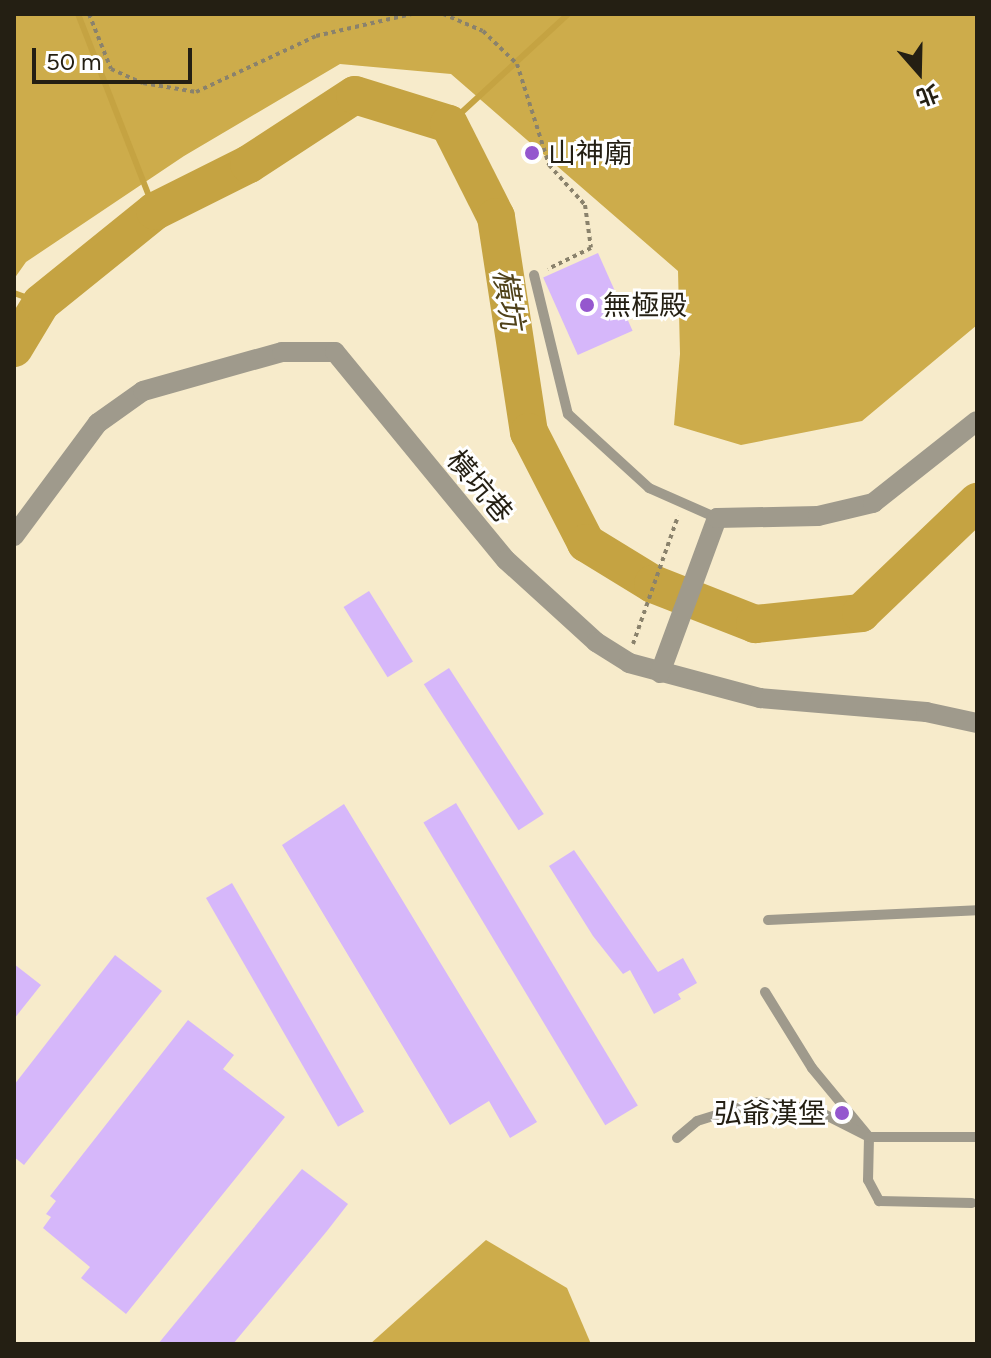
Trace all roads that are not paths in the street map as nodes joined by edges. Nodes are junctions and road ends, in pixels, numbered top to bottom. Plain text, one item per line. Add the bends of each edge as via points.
1 (534, 275) road end
2 (977, 421) edge
3 (717, 518) junction
4 (14, 536) edge
5 (660, 673) junction
6 (977, 723) edge
7 (977, 910) edge
8 (768, 920) dead end
9 (765, 992) dead end
10 (869, 1137) junction
11 (977, 1137) edge
12 (677, 1138) dead end
13 (972, 1203) dead end

1 - 3 lane via 568,414 649,488
2 - 3 street via 873,503 818,516
3 - 5 street
4 - 5 street, 橫坑巷 via 98,423 143,391 282,352 335,352 506,560 596,642
5 - 6 street, 橫坑巷 via 760,698 926,712
7 - 8 lane
9 - 10 lane via 812,1068
10 - 11 lane
10 - 12 lane via 814,1109 758,1102 697,1121
10 - 13 lane via 868,1180 879,1201

